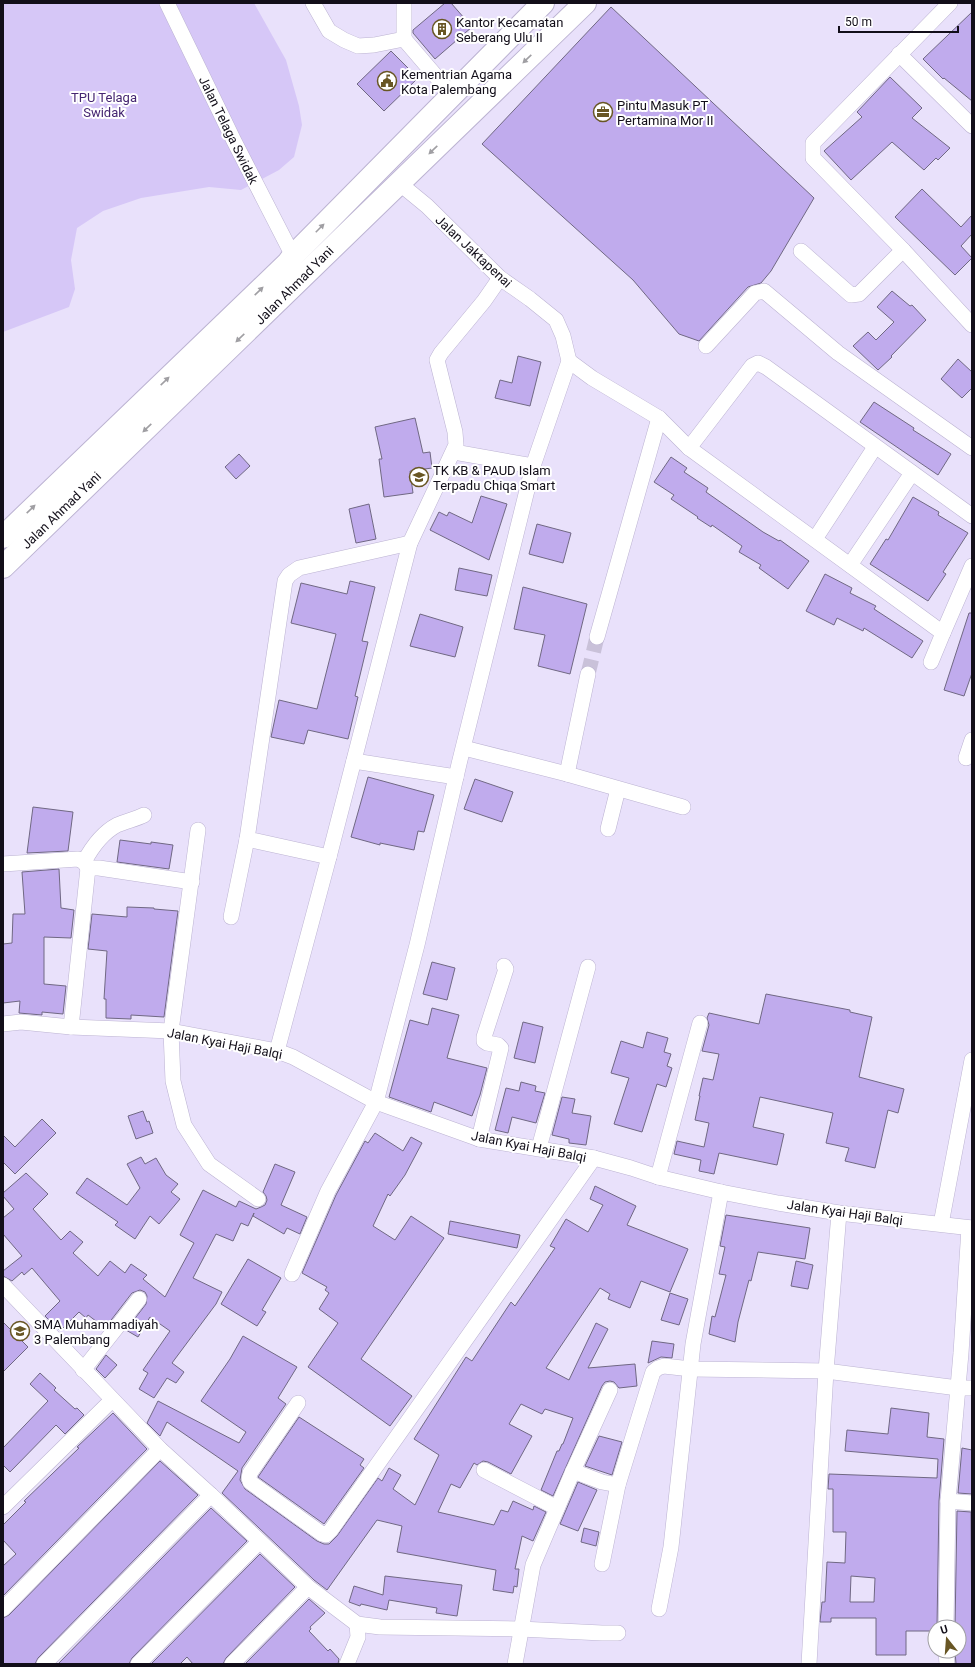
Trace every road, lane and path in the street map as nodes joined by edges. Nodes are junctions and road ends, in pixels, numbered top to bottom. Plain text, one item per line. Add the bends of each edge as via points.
1 (167, 3) edge
2 (313, 3) edge
3 (404, 3) edge
4 (543, 3) edge
5 (585, 3) edge
6 (950, 3) edge
7 (404, 39) junction
8 (899, 54) junction
9 (452, 95) junction
10 (972, 126) edge
11 (399, 183) junction
12 (903, 250) junction
13 (801, 251) dead end
14 (293, 256) junction
15 (305, 274) junction
16 (500, 278) junction
17 (972, 325) edge
18 (706, 346) dead end
19 (568, 361) junction
20 (659, 418) junction
21 (875, 446) junction
22 (689, 448) junction
23 (972, 448) edge
24 (454, 452) junction
25 (533, 466) junction
26 (912, 473) junction
27 (972, 516) edge
28 (3, 537) edge
29 (815, 539) junction
30 (410, 543) junction
31 (850, 565) junction
32 (972, 566) edge
33 (3, 567) edge
34 (944, 633) junction
35 (597, 637) tunnel mouth
36 (932, 662) dead end
37 (588, 674) tunnel mouth
38 (972, 740) edge
39 (464, 748) junction
40 (966, 758) dead end
41 (354, 761) junction
42 (567, 774) junction
43 (456, 777) junction
44 (618, 789) junction
45 (683, 807) dead end
46 (144, 815) dead end
47 (608, 829) dead end
48 (198, 830) dead end
49 (247, 838) junction
50 (329, 857) junction
51 (3, 864) edge
52 (86, 865) junction
53 (192, 882) junction
54 (231, 917) dead end
55 (504, 966) dead end
56 (588, 967) dead end
57 (700, 1023) dead end
58 (3, 1024) edge
59 (70, 1027) junction
60 (171, 1031) junction
61 (277, 1051) junction
62 (972, 1060) edge
63 (376, 1102) junction
64 (478, 1139) junction
65 (539, 1148) junction
66 (594, 1158) junction
67 (658, 1177) junction
68 (721, 1192) junction
69 (258, 1199) dead end
70 (839, 1213) junction
71 (941, 1224) junction
72 (971, 1228) edge
73 (292, 1274) dead end
74 (3, 1285) edge
75 (139, 1299) dead end
76 (690, 1369) junction
77 (83, 1370) junction
78 (826, 1371) junction
79 (965, 1388) edge
80 (610, 1390) dead end
81 (112, 1400) junction
82 (298, 1403) dead end
83 (160, 1449) junction
84 (484, 1470) dead end
85 (573, 1471) junction
86 (618, 1485) junction
87 (211, 1495) junction
88 (948, 1501) junction
89 (972, 1502) edge
90 (3, 1506) edge
91 (557, 1508) junction
92 (260, 1542) junction
93 (602, 1564) dead end
94 (308, 1587) junction
95 (3, 1609) edge
96 (659, 1609) dead end
97 (946, 1619) edge
98 (357, 1624) junction
99 (520, 1629) junction
100 (618, 1633) dead end
101 (44, 1664) edge
102 (138, 1664) edge
103 (232, 1664) edge
104 (347, 1664) edge
105 (515, 1664) edge
106 (809, 1664) edge

1 - 14 street, Jalan Telaga Swidak
2 - 7 street via 329,31 358,46
3 - 7 street
4 - 9 highway, Jalan Ahmad Yani
5 -> 11 highway, Jalan Ahmad Yani
6 - 8 street
7 - 9 street
8 - 10 street
8 - 12 street via 813,142 812,151 813,158
14 -> 9 highway, Jalan Ahmad Yani
11 - 15 highway, Jalan Ahmad Yani
11 - 16 street, Jalan Jaktapenai via 427,206
12 - 13 street via 855,296
12 - 17 street
14 - 15 highway
28 -> 14 highway, Jalan Ahmad Yani
15 -> 33 highway, Jalan Ahmad Yani
16 - 19 street, Jalan Jaktapenai via 556,320 563,336
16 - 24 street via 437,360 456,438
18 - 23 street via 755,292 764,291 838,353
19 - 20 street
19 - 25 street
20 - 22 street
20 - 35 street
21 - 22 street via 766,366 758,363 752,366
21 - 26 street
21 - 29 street
22 - 29 street
24 - 25 street
24 - 30 street
25 - 39 street
26 - 27 street
26 - 31 street
29 - 31 street
30 - 41 street
30 - 49 street via 300,568 289,574 285,581
31 - 34 street
32 - 34 street
34 - 36 street
37 - 42 street
38 - 40 street
39 - 42 street
39 - 43 street
41 - 43 street
41 - 50 street
42 - 44 street
43 - 63 street via 417,945
44 - 45 street
44 - 47 street
46 - 52 street via 107,831 89,853
48 - 53 street
49 - 50 street
49 - 54 street
50 - 61 street
51 - 52 street via 78,859
52 - 53 street
52 - 59 street
53 - 60 street
55 - 64 street via 506,969 484,1037 484,1041 500,1048
56 - 65 street
57 - 67 street
58 - 59 street, Jalan Kyai Haji Balqi via 21,1022
59 - 60 street, Jalan Kyai Haji Balqi
60 - 61 street, Jalan Kyai Haji Balqi
60 - 69 street via 173,1081 184,1125 209,1164
61 - 63 street, Jalan Kyai Haji Balqi
62 - 71 street
63 - 64 street, Jalan Kyai Haji Balqi
63 - 73 street via 328,1191
64 - 65 street, Jalan Kyai Haji Balqi
65 - 66 street, Jalan Kyai Haji Balqi
66 - 67 street, Jalan Kyai Haji Balqi
66 - 82 street via 326,1535 250,1482 249,1478
67 - 68 street, Jalan Kyai Haji Balqi
68 - 70 street, Jalan Kyai Haji Balqi
68 - 76 street
70 - 71 street, Jalan Kyai Haji Balqi
70 - 78 street
71 - 72 street, Jalan Kyai Haji Balqi
72 - 79 street
74 - 77 street
75 - 77 street
76 - 78 street
76 - 86 street via 664,1366 653,1372
76 - 96 street via 671,1547
77 - 81 street
78 - 79 street
78 - 106 street
79 - 88 street
80 - 85 street
81 - 83 street
81 - 90 street
83 - 87 street
83 - 95 street
84 - 91 street
85 - 86 street
85 - 91 street
86 - 93 street
87 - 92 street
87 - 101 street
88 - 89 street
88 - 97 street
91 - 99 street via 533,1565
92 - 94 street
92 - 102 street
94 - 98 street
94 - 103 street
98 - 99 street
98 - 104 street via 358,1638
99 - 100 street
99 - 105 street

